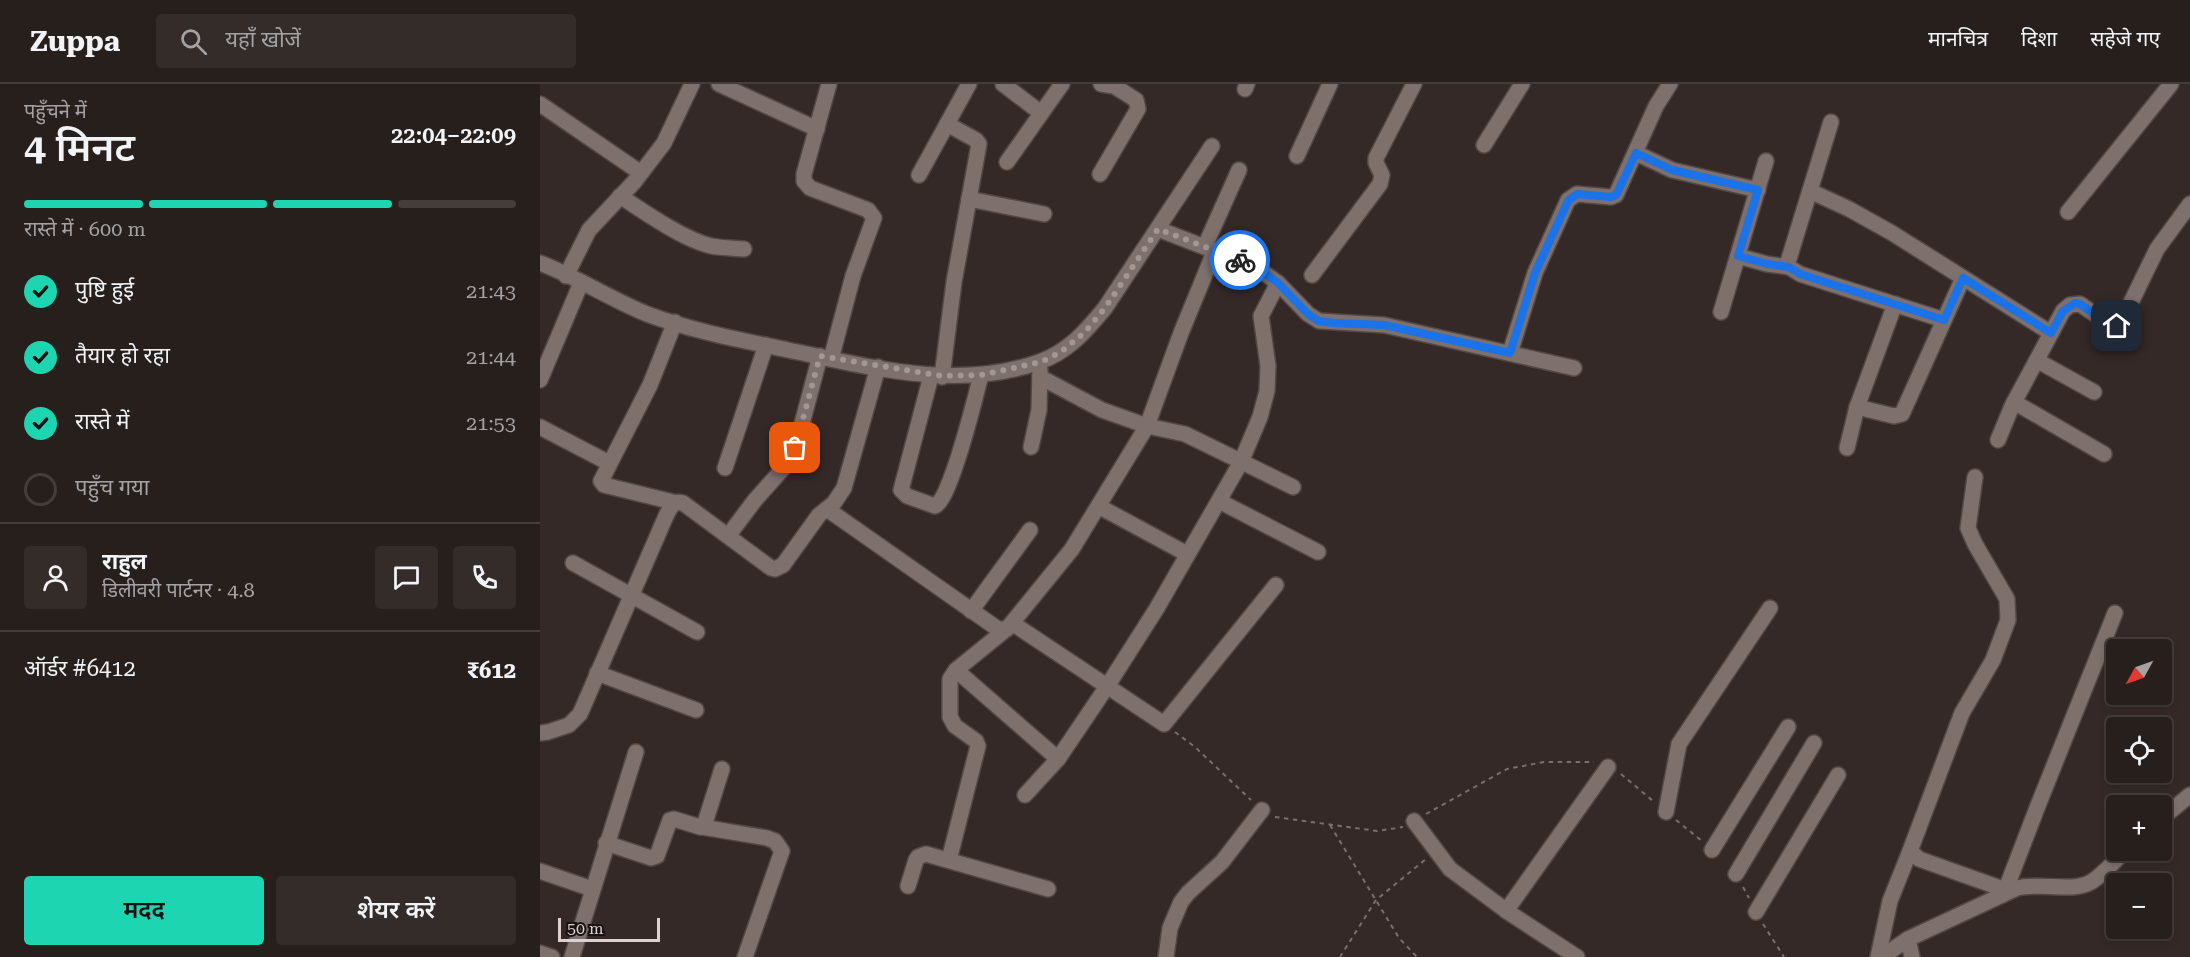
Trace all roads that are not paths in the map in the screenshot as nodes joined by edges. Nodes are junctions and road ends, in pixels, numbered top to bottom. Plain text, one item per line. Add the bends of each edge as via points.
1 (693, 84) edge
2 (719, 84) edge
3 (829, 84) edge
4 (969, 84) edge
5 (1003, 84) edge
6 (1062, 84) edge
7 (1101, 84) edge
8 (1330, 84) edge
9 (1414, 84) edge
10 (1522, 84) edge
11 (1670, 84) edge
12 (2171, 84) edge
13 (540, 104) edge
14 (1041, 113) junction
15 (1831, 122) dead end
16 (947, 124) junction
17 (818, 129) junction
18 (1484, 145) dead end
19 (1212, 146) dead end
20 (1636, 153) junction
21 (1297, 156) dead end
22 (1766, 160) dead end
23 (1007, 162) dead end
24 (1239, 170) dead end
25 (641, 173) junction
26 (1100, 174) dead end
27 (919, 175) dead end
28 (1758, 190) junction
29 (1809, 191) junction
30 (620, 196) junction
31 (969, 199) junction
32 (2190, 204) edge
33 (2068, 212) dead end
34 (1044, 213) dead end
35 (1158, 229) junction
36 (1210, 248) junction
37 (744, 249) dead end
38 (1738, 256) junction
39 (540, 263) edge
40 (1789, 267) junction
41 (1312, 275) dead end
42 (566, 276) junction
43 (1963, 278) junction
44 (581, 283) junction
45 (1278, 283) junction
46 (1895, 304) junction
47 (1721, 312) dead end
48 (1944, 320) junction
49 (675, 322) junction
50 (2051, 333) junction
51 (766, 345) junction
52 (1510, 353) junction
53 (825, 358) junction
54 (2038, 361) junction
55 (878, 368) junction
56 (1574, 368) dead end
57 (1040, 369) junction
58 (981, 375) junction
59 (937, 376) junction
60 (540, 380) edge
61 (2094, 392) dead end
62 (2014, 402) junction
63 (1857, 407) junction
64 (1147, 426) junction
65 (540, 427) edge
66 (1998, 440) dead end
67 (1031, 447) dead end
68 (1847, 448) dead end
69 (2104, 454) dead end
70 (1241, 462) junction
71 (609, 463) junction
72 (725, 468) dead end
73 (1975, 477) dead end
74 (1293, 487) dead end
75 (1219, 501) junction
76 (677, 503) junction
77 (1100, 507) junction
78 (827, 509) junction
79 (1030, 530) dead end
80 (728, 536) junction
81 (1318, 552) dead end
82 (1187, 554) junction
83 (573, 563) dead end
84 (1276, 585) dead end
85 (631, 595) junction
86 (1770, 608) dead end
87 (971, 611) junction
88 (2115, 613) dead end
89 (1008, 627) junction
90 (697, 632) dead end
91 (956, 670) junction
92 (597, 673) junction
93 (1108, 685) junction
94 (696, 710) dead end
95 (1788, 727) dead end
96 (540, 733) edge
97 (1814, 743) dead end
98 (636, 752) dead end
99 (1058, 759) junction
100 (1608, 767) road end
101 (722, 769) dead end
102 (1838, 775) dead end
103 (1025, 795) dead end
104 (2190, 795) edge
105 (1262, 810) road end
106 (2172, 810) edge
107 (1666, 812) road end
108 (1414, 821) road end
109 (702, 827) junction
110 (606, 843) junction
111 (1712, 850) road end
112 (1910, 851) junction
113 (949, 860) junction
114 (2114, 861) edge
115 (540, 871) edge
116 (1736, 874) road end
117 (908, 886) dead end
118 (592, 889) junction
119 (1048, 890) dead end
120 (2005, 892) junction
121 (1506, 911) junction
122 (1756, 912) road end
123 (1908, 939) junction
124 (540, 953) edge
125 (552, 957) edge
126 (572, 957) edge
127 (746, 957) edge
128 (1166, 957) edge
129 (1577, 957) edge
130 (1880, 957) edge
131 (1912, 957) edge

1 - 25 street via 664,142
2 - 17 street
3 - 17 street
4 - 16 street
5 - 14 street
6 - 14 street
7 - 26 street via 1118,88 1136,100 1138,109
8 - 21 street
9 - 41 street via 1376,158 1382,175 1380,184
10 - 18 street
11 - 20 street
12 - 33 street
13 - 25 street
14 - 23 street
15 - 29 street
16 - 27 street
16 - 31 street via 979,144
17 - 53 street via 804,174 806,185 868,210 873,218
19 - 35 street
20 - 28 street via 1672,170
20 - 52 street via 1616,195 1577,194 1568,201 1535,273
22 - 28 street
24 - 36 street
25 - 30 street
28 - 38 street
29 - 40 street
29 - 43 street via 1892,233
30 - 37 street via 701,242
30 - 42 street via 589,230
31 - 34 street
31 - 59 street
32 - 50 street via 2153,255 2121,323 2110,325 2075,303 2063,311
35 - 36 street
35 - 57 street via 1085,332
36 - 45 street via 1256,267
36 - 64 street
38 - 40 street
38 - 47 street
39 - 42 street
40 - 46 street
42 - 44 street
43 - 48 street
43 - 50 street
44 - 49 street via 616,301
44 - 60 street
45 - 52 street via 1318,321 1384,325
45 - 70 street via 1260,321 1268,366 1266,391
46 - 48 street
46 - 63 street
48 - 63 street via 1902,414 1894,416
49 - 51 street
49 - 71 street via 650,385
50 - 54 street
51 - 53 street
51 - 72 street
52 - 56 street
53 - 55 street
53 - 80 street via 788,463
54 - 61 street
54 - 62 street
55 - 59 street
55 - 78 street via 846,482
57 - 58 street
57 - 64 street via 1101,410
57 - 67 street via 1039,411
58 - 59 street
58 - 59 street via 955,465 941,502 935,506 901,490
62 - 66 street
62 - 69 street
63 - 68 street
64 - 70 street via 1185,434
64 - 77 street
65 - 71 street
70 - 74 street
70 - 75 street
71 - 76 street via 601,481 604,485
73 - 112 street via 1968,528 2007,599 2008,620 1993,660 1962,713
75 - 81 street
75 - 82 street
76 - 80 street via 683,503
76 - 85 street via 666,516
77 - 82 street
77 - 89 street via 1056,570
78 - 80 street via 783,565 775,569
78 - 87 street
79 - 87 street
82 - 93 street
83 - 85 street
84 - 93 street via 1164,724
85 - 90 street
85 - 92 street
86 - 107 street via 1679,744
87 - 89 street via 998,629
88 - 120 street
89 - 91 street
89 - 93 street
91 - 99 street
91 - 113 street via 950,679 950,717 978,746
92 - 94 street
92 - 96 street via 576,720 560,729
93 - 99 street
95 - 111 street
97 - 116 street
98 - 110 street
99 - 103 street
100 - 121 street
101 - 109 street
102 - 122 street
104 - 106 street
105 - 128 street via 1222,862 1181,902 1170,928
108 - 121 street via 1450,869
109 - 110 street via 670,820 658,854 651,858
109 - 127 street via 767,837 782,852
110 - 118 street
112 - 120 street via 1919,860
112 - 130 street via 1890,901
113 - 117 street via 926,854 918,856
113 - 119 street
114 - 120 street via 2092,882 2083,885 2024,886
115 - 118 street
118 - 126 street
120 - 123 street
121 - 129 street
123 - 130 street
123 - 131 street
124 - 125 street

